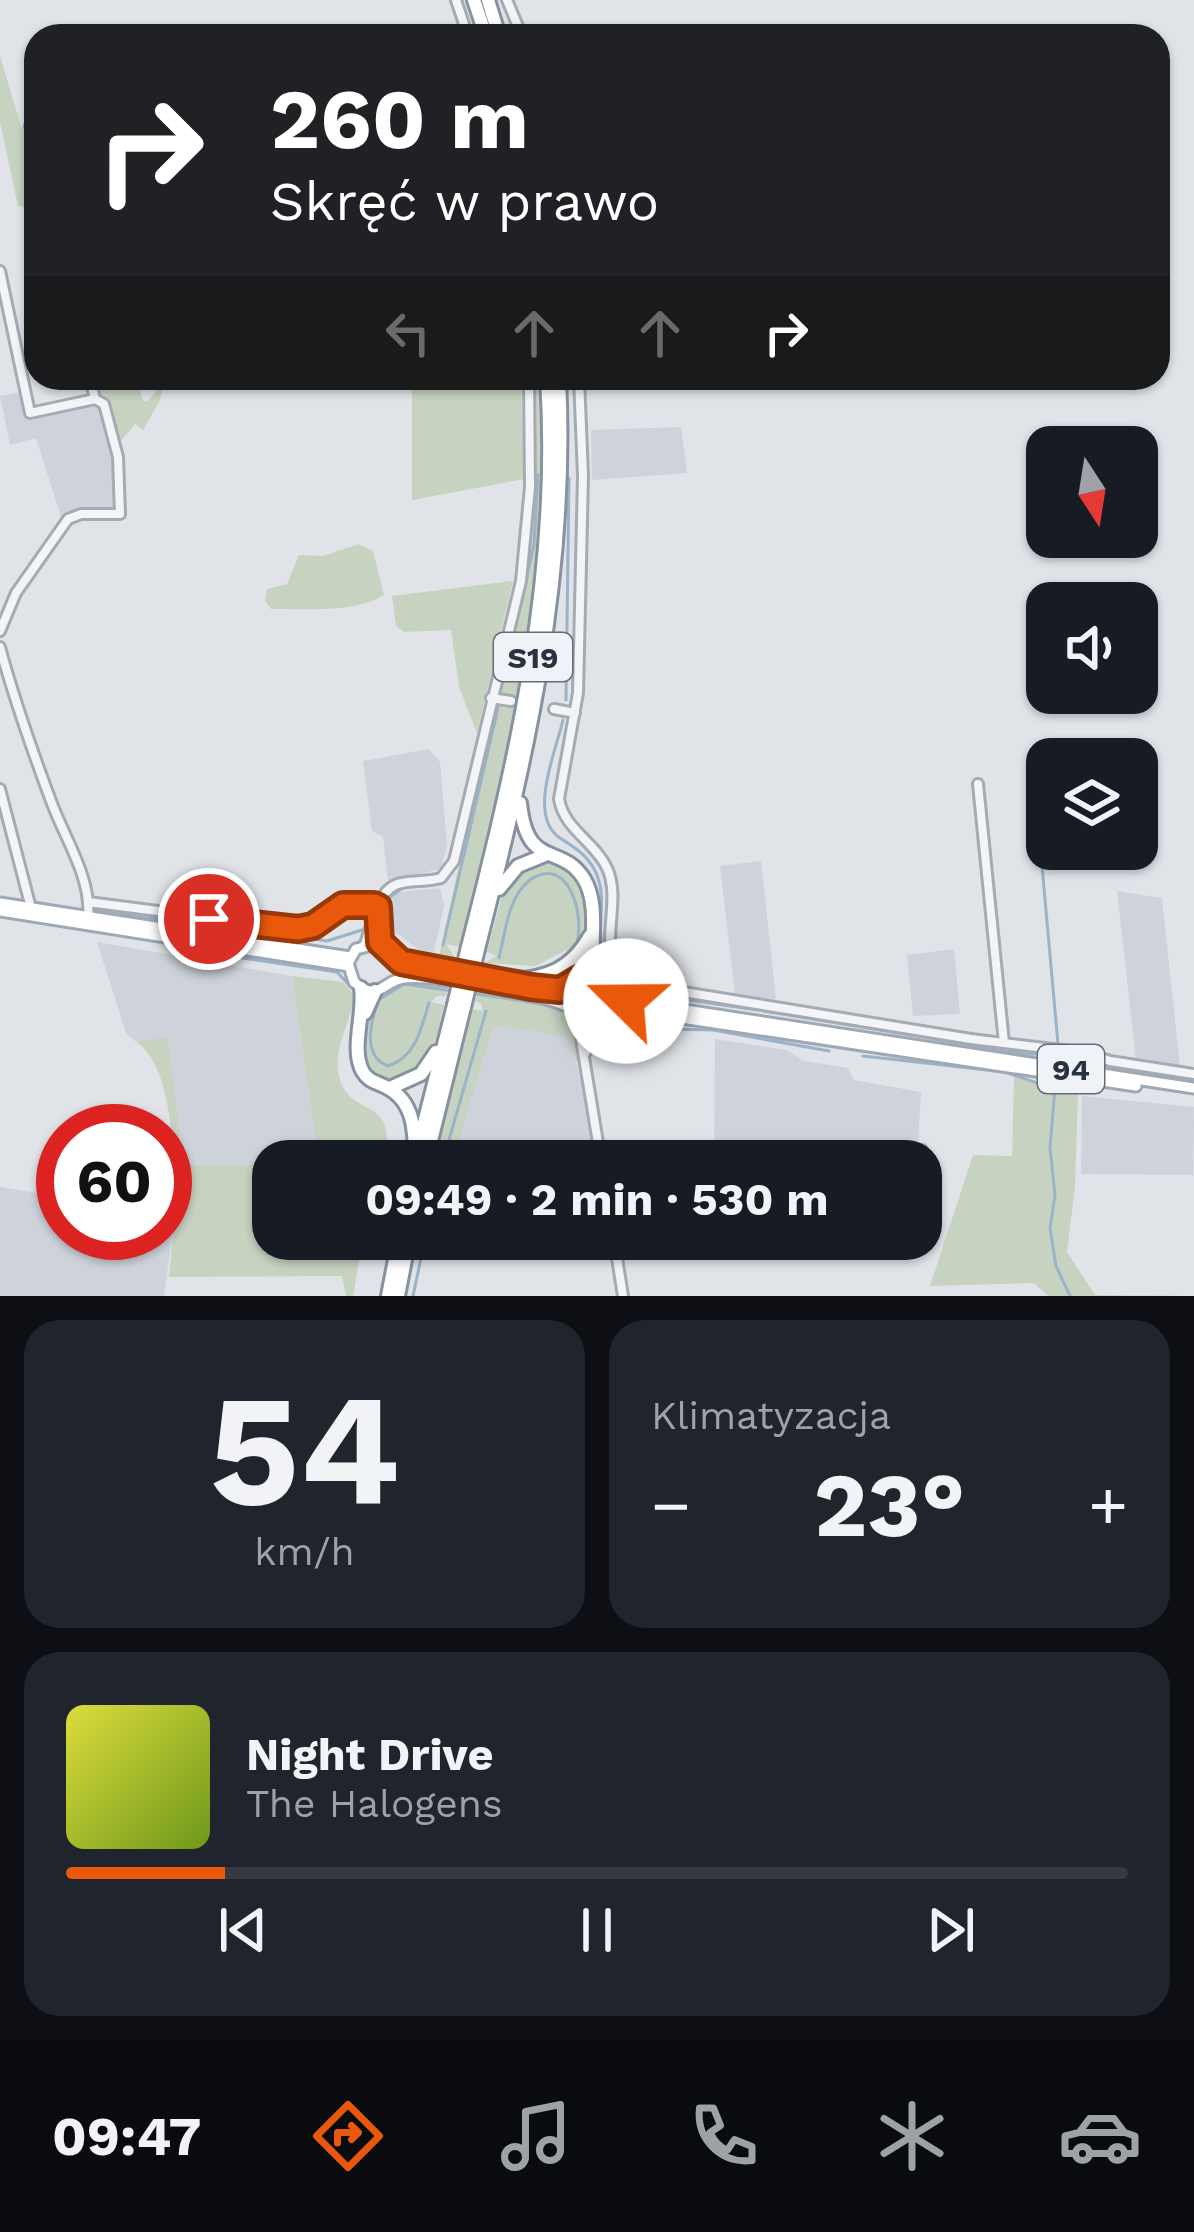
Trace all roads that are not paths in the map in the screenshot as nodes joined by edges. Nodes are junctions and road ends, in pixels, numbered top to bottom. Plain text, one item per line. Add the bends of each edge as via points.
1 (0, 271) edge
2 (24, 379) edge
3 (26, 390) edge
4 (93, 390) edge
5 (529, 390) edge
6 (547, 390) edge
7 (559, 390) edge
8 (579, 390) edge
9 (95, 400) junction
10 (0, 632) edge
11 (0, 647) edge
12 (491, 698) junction
13 (511, 701) dead end
14 (554, 709) dead end
15 (575, 713) junction
16 (978, 784) dead end
17 (0, 789) edge
18 (519, 790) junction
19 (545, 855) junction
20 (88, 900) junction
21 (490, 906) junction
22 (0, 907) edge
23 (31, 908) junction
24 (378, 909) junction
25 (88, 920) junction
26 (590, 935) junction
27 (380, 942) junction
28 (365, 943) junction
29 (473, 948) junction
30 (300, 954) junction
31 (350, 965) junction
32 (393, 965) junction
33 (585, 975) junction
34 (442, 982) junction
35 (512, 985) junction
36 (371, 988) junction
37 (564, 998) junction
38 (609, 998) junction
39 (459, 1006) junction
40 (654, 1009) junction
41 (578, 1021) junction
42 (593, 1021) junction
43 (448, 1024) junction
44 (964, 1038) junction
45 (1004, 1042) junction
46 (961, 1051) junction
47 (585, 1059) junction
48 (1194, 1074) edge
49 (390, 1088) junction
50 (1194, 1092) edge
51 (413, 1140) edge
52 (420, 1140) edge
53 (430, 1140) edge
54 (598, 1140) edge
55 (395, 1260) edge
56 (405, 1260) edge
57 (617, 1260) edge
58 (388, 1296) edge
59 (398, 1296) edge
60 (623, 1296) edge

1 - 2 street
3 - 9 street via 32,415
4 - 9 street
5 - 12 street via 523,566
6 - 29 highway, S19 via 538,627
7 - 18 highway, S19 via 554,591
8 - 15 street
9 - 10 street via 104,404 117,452 120,514 68,519 16,593
11 - 20 street
12 - 13 street
12 - 24 street via 452,867 436,880 394,885
14 - 15 street
15 - 44 street via 560,805 608,869 610,947 628,976 647,986
16 - 45 street
17 - 23 street
18 - 19 highway via 524,828
18 - 21 highway, S19
19 - 21 highway via 514,869
19 - 26 highway via 585,880
20 - 24 street via 298,929 343,905
20 - 25 street
21 - 29 highway, S19
22 - 23 main road
22 - 25 main road
23 - 25 main road
24 - 27 street
24 - 28 street
25 - 30 main road
26 - 33 highway
26 - 35 highway via 561,970
27 - 28 main road
27 - 32 main road
28 - 30 main road
28 - 31 main road
28 - 32 main road
29 - 39 highway, S19, bridge
30 - 31 main road
31 - 36 main road
31 - 36 main road
32 - 34 main road
32 - 35 main road
32 - 36 main road
33 - 35 main road via 557,985
33 - 37 main road
33 - 38 main road
34 - 35 main road
34 - 36 main road via 402,978
35 - 37 main road
36 - 49 highway via 361,1067
37 - 41 main road
37 - 42 main road
38 - 40 main road, 94
38 - 42 main road
39 - 43 highway, S19
39 - 53 highway, S19
40 - 42 main road, 94
40 - 46 main road, 94
40 - 50 main road, 94
41 - 42 main road, 94
41 - 47 street
42 - 47 street
43 - 49 highway via 424,1071
43 - 52 highway, S19
44 - 45 street
44 - 46 street
45 - 48 street
46 - 50 main road, 94
47 - 54 street
49 - 51 highway via 411,1116
55 - 58 highway
56 - 59 highway
57 - 60 street

